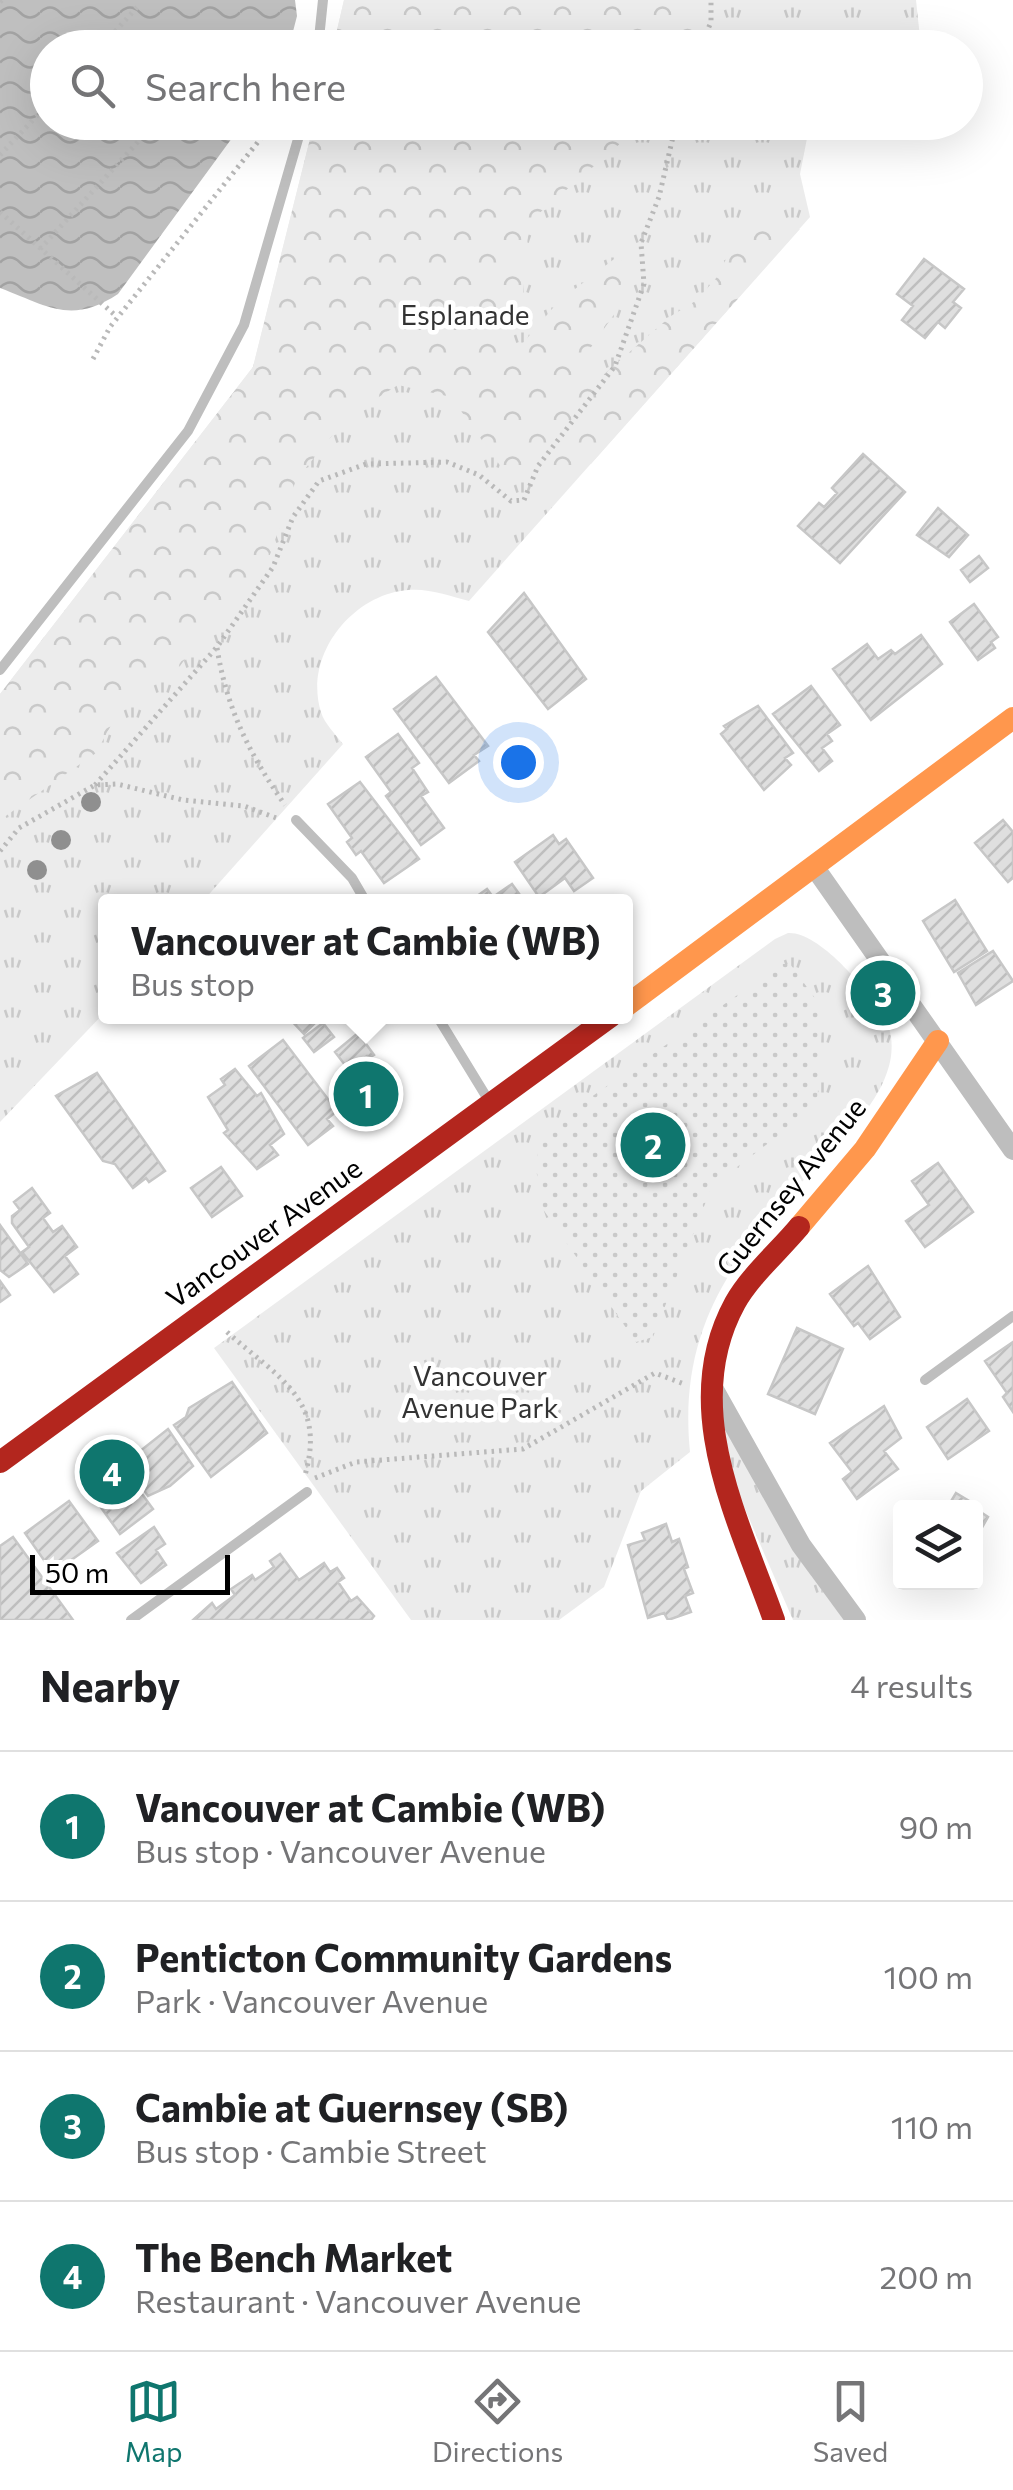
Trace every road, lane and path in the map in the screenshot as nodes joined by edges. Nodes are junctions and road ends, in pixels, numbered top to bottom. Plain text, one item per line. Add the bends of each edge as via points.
1 (323, 0) edge
2 (711, 0) edge
3 (140, 4) dead end
4 (116, 30) edge
5 (320, 30) edge
6 (708, 30) edge
7 (30, 124) edge
8 (140, 140) edge
9 (260, 140) edge
10 (298, 140) edge
11 (672, 140) edge
12 (0, 156) edge
13 (0, 212) edge
14 (40, 249) junction
15 (118, 318) junction
16 (93, 358) dead end
17 (217, 647) junction
18 (0, 670) edge
19 (1013, 718) edge
20 (94, 784) junction
21 (296, 820) junction
22 (0, 851) edge
23 (816, 868) junction
24 (361, 894) edge
25 (633, 1001) edge
26 (442, 1024) edge
27 (600, 1024) edge
28 (938, 1040) junction
29 (491, 1104) junction
30 (1013, 1150) edge
31 (205, 1312) junction
32 (1013, 1316) edge
33 (925, 1380) dead end
34 (710, 1387) junction
35 (0, 1462) edge
36 (307, 1492) dead end
37 (769, 1617) edge
38 (131, 1620) edge
39 (856, 1620) edge

1 - 5 lane
2 - 6 path
3 - 4 path
7 - 12 path
8 - 14 path
9 - 15 path
10 - 18 lane via 244,325 188,431
11 - 17 path via 641,244 644,284 614,366 538,466 524,500 512,502 479,475 447,462 395,460 337,472 308,492 274,567
13 - 14 path
14 - 15 path
15 - 16 path
17 - 20 path
17 - 21 path via 241,735
19 - 23 street
20 - 21 path
20 - 22 path via 20,828
21 - 24 lane
23 - 25 street
23 - 28 street
26 - 29 lane
27 - 29 street, Vancouver Avenue
28 - 30 street
28 - 34 street, Guernsey Avenue via 866,1149 735,1302
29 - 31 street, Vancouver Avenue
31 - 34 path via 301,1403 314,1438 303,1482 356,1462 523,1449 655,1373
31 - 35 street, Vancouver Avenue
32 - 33 lane
34 - 37 street via 714,1447
34 - 39 street via 802,1544
36 - 38 lane

